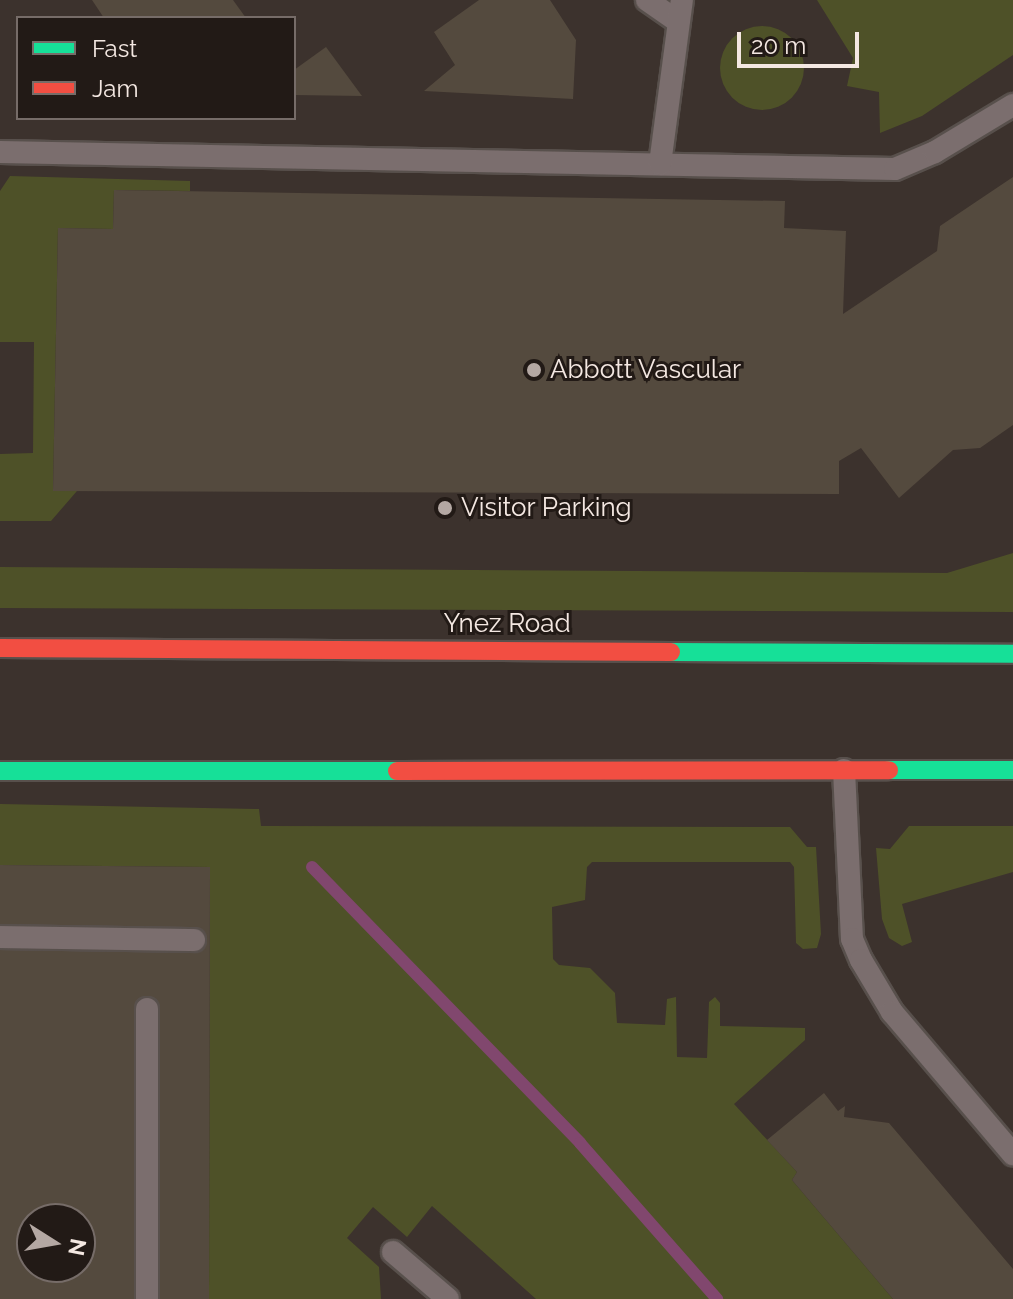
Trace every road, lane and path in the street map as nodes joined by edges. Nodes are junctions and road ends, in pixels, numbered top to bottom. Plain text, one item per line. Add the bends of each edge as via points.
1 (647, 0) edge
2 (680, 11) edge
3 (1013, 105) edge
4 (0, 152) edge
5 (660, 164) junction
6 (0, 648) edge
7 (1013, 654) edge
8 (844, 770) junction
9 (1013, 770) edge
10 (0, 771) edge
11 (0, 937) edge
12 (194, 940) dead end
13 (147, 1009) dead end
14 (1013, 1154) edge
15 (393, 1252) dead end
16 (147, 1299) edge
17 (448, 1299) edge

1 - 2 lane
2 - 5 lane
3 - 5 lane via 935,152 895,169
4 - 5 lane
6 - 7 main road, Ynez Road
8 - 9 main road
8 - 10 main road
8 - 14 lane via 852,939 861,960 892,1012
11 - 12 lane
13 - 16 lane
15 - 17 lane

